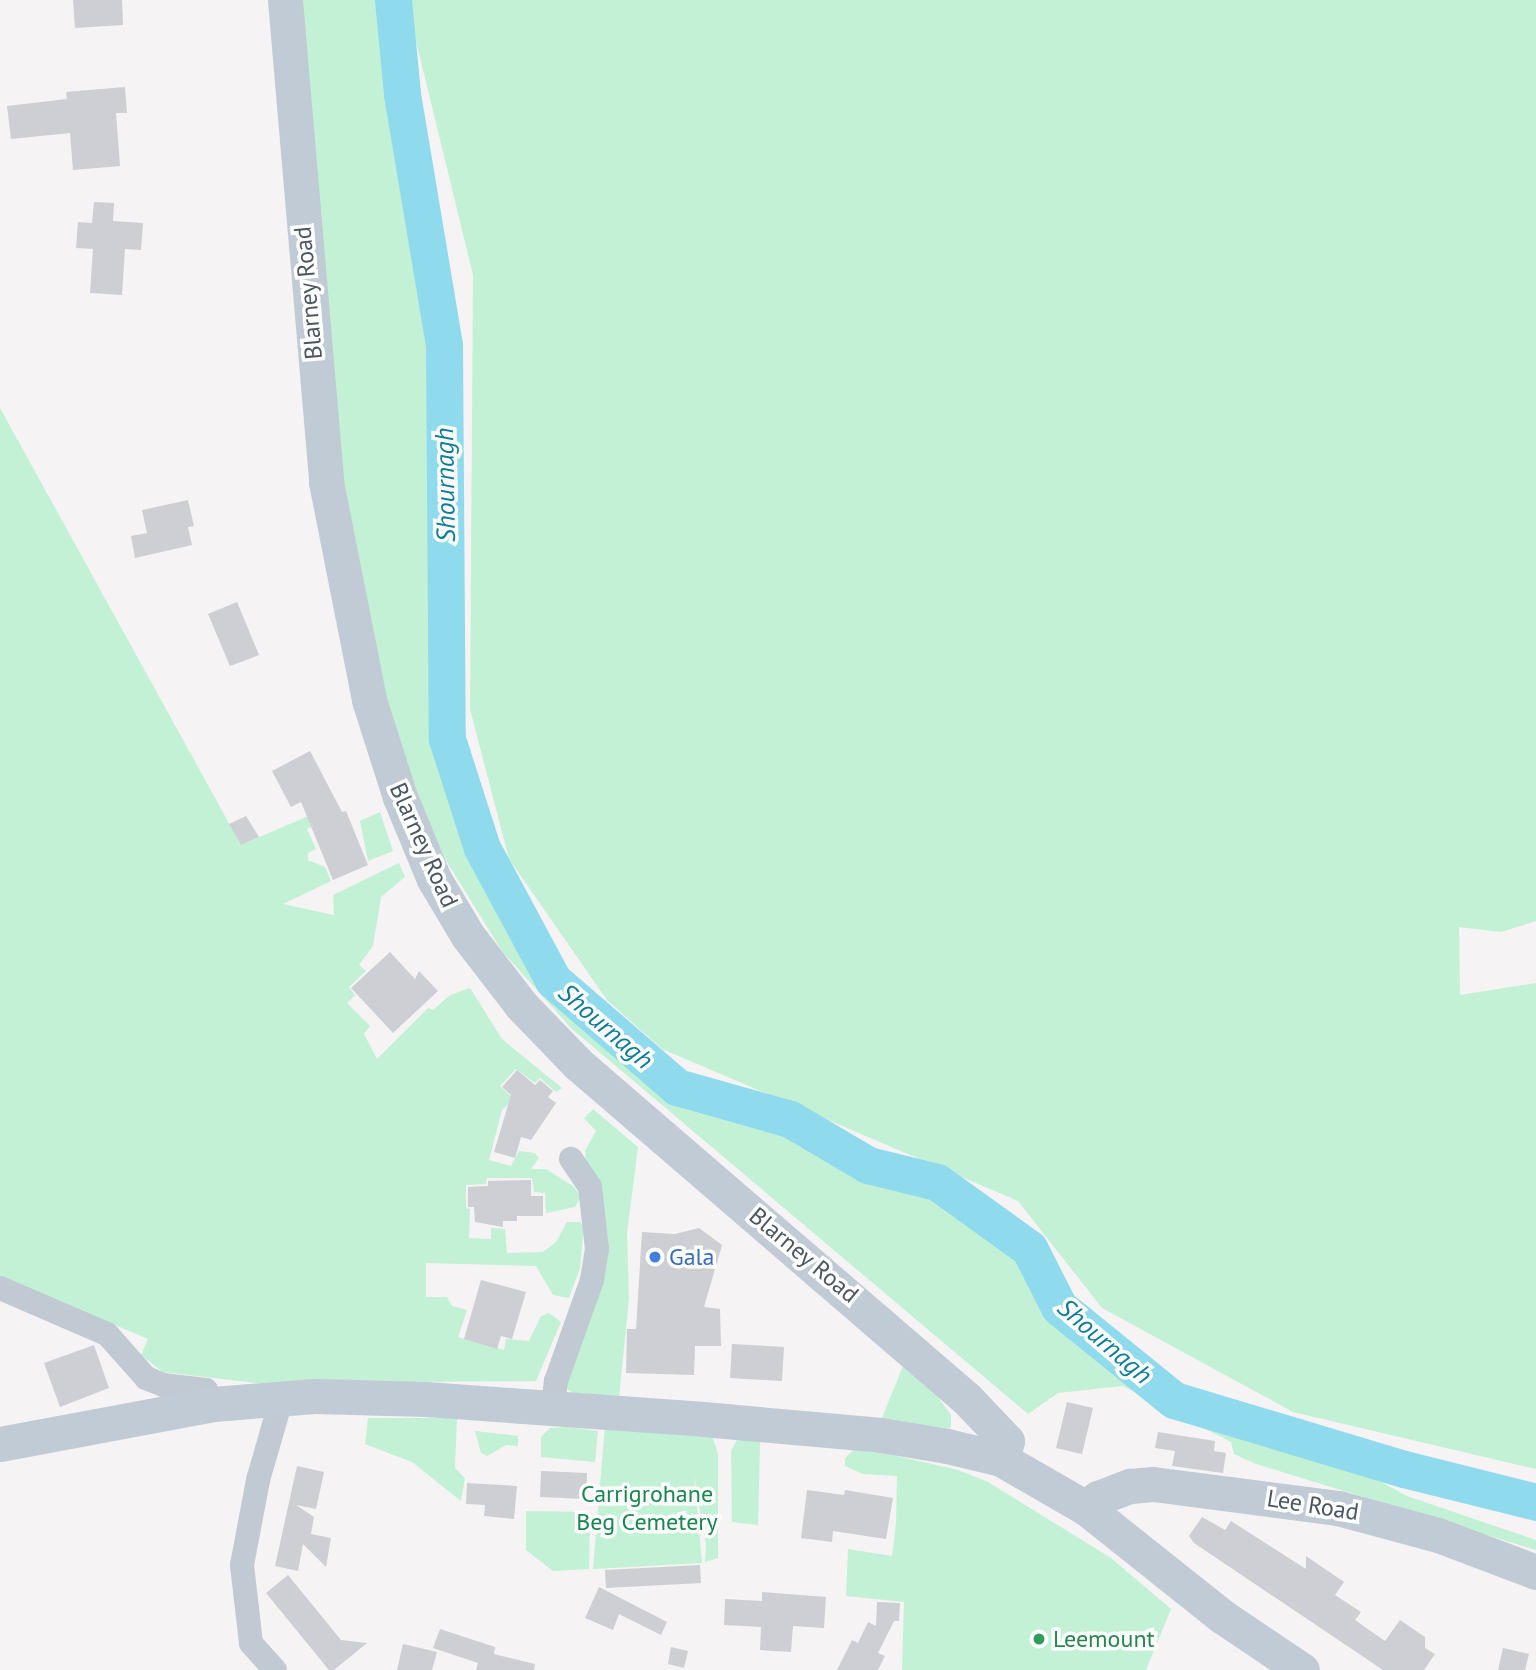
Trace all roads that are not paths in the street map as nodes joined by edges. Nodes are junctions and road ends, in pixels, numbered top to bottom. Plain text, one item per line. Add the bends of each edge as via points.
1 (285, 0) edge
2 (571, 1159) dead end
3 (0, 1288) edge
4 (282, 1397) junction
5 (213, 1404) junction
6 (553, 1408) junction
7 (0, 1444) edge
8 (1001, 1459) junction
9 (1086, 1508) junction
10 (1536, 1572) edge
11 (275, 1670) edge
12 (1302, 1670) edge

1 - 8 main road, Blarney Road via 326,482 369,701 400,797 435,879 468,936 514,996 578,1064 967,1399 1007,1441
2 - 6 street via 590,1187 597,1249 592,1280 556,1381
3 - 5 street via 107,1334 146,1378 163,1385 206,1390
4 - 5 main road
4 - 6 main road via 426,1399
4 - 11 street via 258,1479 242,1565 251,1643
5 - 7 main road
6 - 8 main road via 881,1435
8 - 9 main road
9 - 10 main road, Lee Road via 1129,1486 1153,1484 1338,1508 1438,1535
9 - 12 main road via 1223,1617

